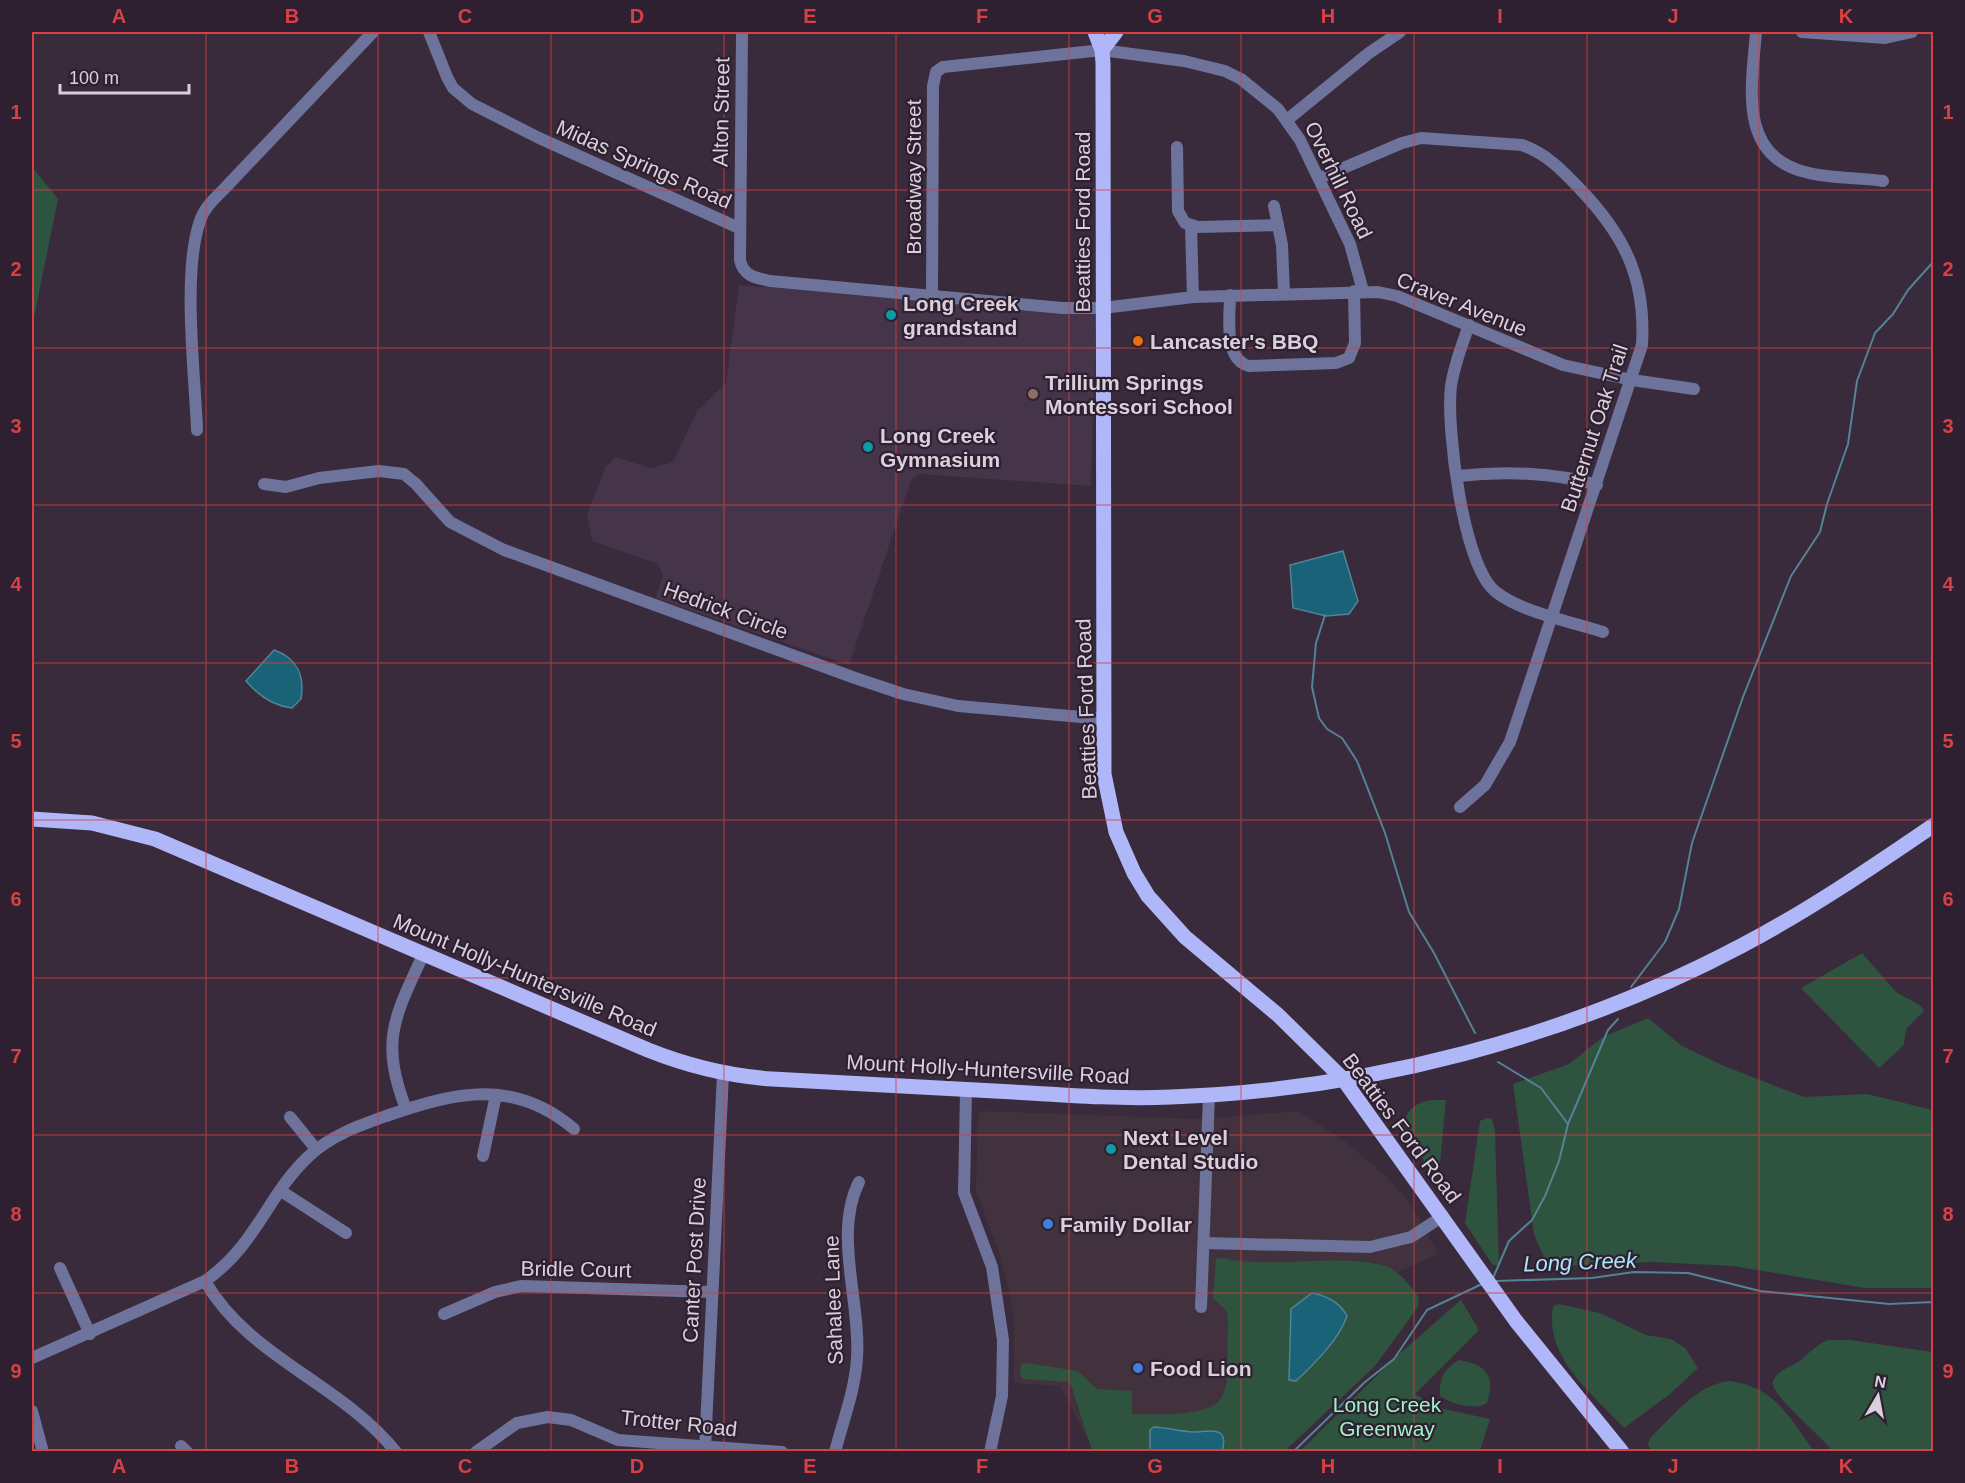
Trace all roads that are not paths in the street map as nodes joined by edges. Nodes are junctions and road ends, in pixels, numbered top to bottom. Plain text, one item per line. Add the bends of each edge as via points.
1 (373, 32) edge
2 (429, 32) edge
3 (742, 32) edge
4 (1095, 32) edge
5 (1116, 32) edge
6 (1400, 32) edge
7 (1756, 32) edge
8 (1802, 32) edge
9 (1912, 32) edge
10 (1102, 50) junction
11 (948, 66) joint
12 (1287, 120) junction
13 (1177, 147) dead end
14 (1320, 178) junction
15 (1883, 181) dead end
16 (1274, 206) dead end
17 (1278, 225) junction
18 (1191, 226) junction
19 (739, 228) junction
20 (1358, 291) junction
21 (1284, 294) junction
22 (1230, 295) junction
23 (932, 297) junction
24 (1193, 297) junction
25 (1103, 308) junction
26 (1469, 325) junction
27 (1632, 380) junction
28 (1694, 389) dead end
29 (197, 430) dead end
30 (1458, 476) junction
31 (264, 484) dead end
32 (1597, 485) junction
33 (1551, 615) junction
34 (1603, 632) dead end
35 (1104, 719) junction
36 (1460, 807) dead end
37 (32, 819) edge
38 (1934, 825) edge
39 (423, 955) junction
40 (723, 1074) junction
41 (1343, 1079) junction
42 (966, 1091) junction
43 (496, 1095) junction
44 (1209, 1095) junction
45 (406, 1109) junction
46 (290, 1118) dead end
47 (574, 1129) dead end
48 (316, 1149) junction
49 (483, 1156) dead end
50 (859, 1182) dead end
51 (281, 1191) junction
52 (1443, 1216) junction
53 (346, 1233) dead end
54 (1204, 1243) junction
55 (60, 1268) dead end
56 (205, 1281) junction
57 (712, 1292) junction
58 (1201, 1307) dead end
59 (444, 1314) dead end
60 (90, 1334) junction
61 (32, 1358) edge
62 (32, 1411) edge
63 (705, 1448) junction
64 (43, 1452) edge
65 (396, 1452) edge
66 (476, 1452) edge
67 (782, 1452) edge
68 (835, 1452) edge
69 (990, 1452) edge
70 (1622, 1452) edge

1 - 29 street via 210,204 200,221 191,293
2 - 19 street, Midas Springs Road via 453,88 472,104
3 - 19 street, Alton Street
4 - 10 main road, Beatties Ford Road
5 - 10 main road
6 - 12 street
7 - 15 street via 1752,105 1764,146 1786,165 1800,171
8 - 9 street via 1885,38
10 - 11 street, Overhill Road
10 - 12 street, Overhill Road via 1225,71 1251,85
10 - 25 main road, Beatties Ford Road
11 - 23 street, Broadway Street via 939,68 933,86
12 - 14 street, Overhill Road
13 - 18 street via 1178,210 1181,219
14 - 20 street, Overhill Road via 1350,244
14 - 27 street, Butternut Oak Trail via 1421,138 1522,145 1555,162 1605,215 1626,250 1644,320
16 - 17 street
17 - 18 street
17 - 21 street
18 - 24 street
19 - 23 street, Midas Springs Road via 740,264 750,276
20 - 21 street, Craver Avenue
20 - 22 street, Overhill Road via 1355,343 1349,358 1336,363 1250,366 1240,363 1233,353
20 - 26 street, Craver Avenue via 1397,296
21 - 22 street, Craver Avenue
22 - 24 street, Craver Avenue
23 - 25 street, Midas Springs Road
24 - 25 street, Craver Avenue
25 - 35 main road, Beatties Ford Road
26 - 27 street, Craver Avenue via 1563,365
26 - 30 street via 1451,387 1450,414
27 - 28 street, Craver Avenue
27 - 32 street, Butternut Oak Trail
30 - 32 street via 1487,473 1568,478
30 - 33 street via 1469,545 1480,574 1496,592
31 - 35 street, Hedrick Circle via 286,487 319,478 387,471 404,474 450,522 504,550 903,694 958,706
32 - 33 street, Butternut Oak Trail
33 - 34 street
33 - 36 street, Butternut Oak Trail via 1503,756 1485,785
35 - 41 main road, Beatties Ford Road via 1105,781 1111,814 1123,853 1148,897 1185,937 1278,1015
37 - 39 main road, Mount Holly-Huntersville Road via 92,823 155,838
38 - 41 main road, Mount Holly-Huntersville Road via 1794,916 1725,955 1641,994 1501,1043
39 - 40 main road, Mount Holly-Huntersville Road via 648,1050
39 - 45 street via 401,1003 392,1038 394,1076
40 - 42 main road, Mount Holly-Huntersville Road
40 - 57 street, Canter Post Drive
41 - 44 main road, Mount Holly-Huntersville Road
41 - 52 main road, Beatties Ford Road
42 - 44 main road, Mount Holly-Huntersville Road via 1123,1097
42 - 69 street via 964,1193 992,1267 1003,1340 1002,1396
43 - 45 street via 458,1095
43 - 47 street via 535,1104
43 - 49 street
44 - 54 street
45 - 48 street via 347,1131
46 - 48 street
48 - 51 street
50 - 68 street, Sahalee Lane via 852,1196 849,1244 857,1357 851,1401
51 - 53 street
51 - 56 street via 246,1244
52 - 54 street via 1411,1237 1370,1247
52 - 70 main road, Beatties Ford Road via 1550,1366
54 - 58 street
55 - 60 street
56 - 60 street
56 - 65 street via 229,1313 255,1338 368,1421
57 - 59 street, Bridle Court via 521,1286 495,1292
57 - 63 street, Canter Post Drive
60 - 61 street
62 - 64 street
63 - 66 street, Trotter Road via 618,1440 571,1420 548,1417 517,1423
63 - 67 street, Trotter Road

